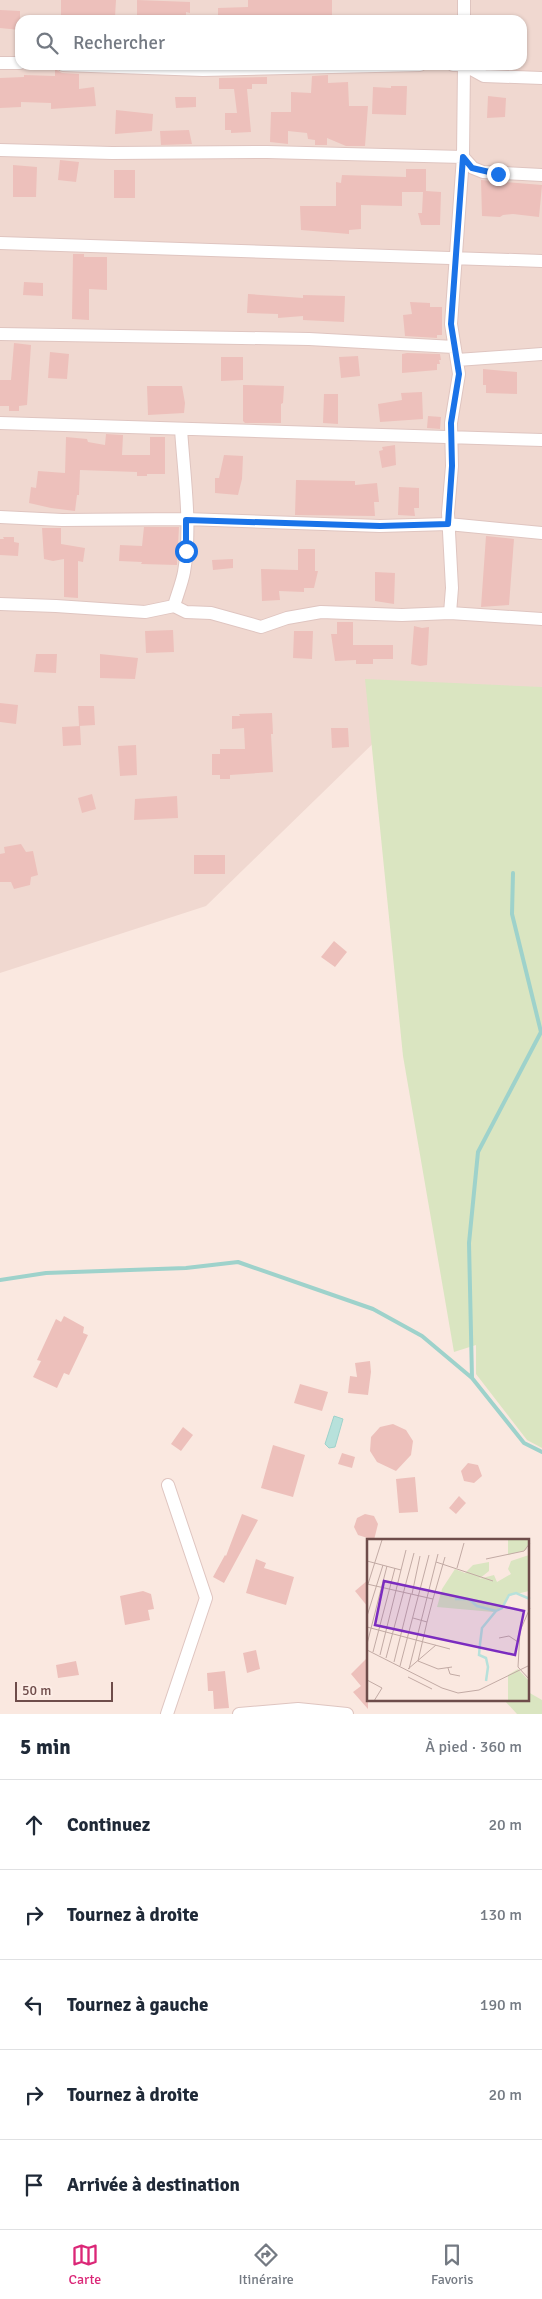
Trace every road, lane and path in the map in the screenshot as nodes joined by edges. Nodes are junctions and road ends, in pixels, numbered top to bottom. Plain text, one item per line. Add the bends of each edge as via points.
1 (464, 0) edge
2 (464, 15) edge
3 (0, 62) edge
4 (15, 63) edge
5 (464, 70) edge
6 (473, 70) edge
7 (542, 78) edge
8 (0, 150) edge
9 (463, 157) junction
10 (542, 175) edge
11 (0, 243) edge
12 (457, 258) junction
13 (542, 261) edge
14 (0, 334) edge
15 (454, 347) junction
16 (542, 354) edge
17 (456, 360) junction
18 (0, 423) edge
19 (181, 429) junction
20 (450, 437) junction
21 (542, 440) edge
22 (0, 517) edge
23 (186, 520) junction
24 (448, 524) junction
25 (542, 533) edge
26 (0, 604) edge
27 (174, 606) junction
28 (450, 613) junction
29 (542, 619) edge
30 (168, 1485) dead end
31 (167, 1714) edge
32 (239, 1714) edge
33 (347, 1714) edge

1 - 2 street
3 - 4 street
5 - 9 street
6 - 7 street via 484,76
8 - 9 street
9 - 10 street via 472,168 483,172
9 - 12 street
11 - 12 street
12 - 13 street
12 - 15 street via 451,324
14 - 15 street via 310,339
15 - 17 street
16 - 17 street
17 - 20 street via 458,384
18 - 19 street
19 - 20 street
19 - 23 street
20 - 21 street
20 - 24 street via 452,466
22 - 23 street
23 - 24 street via 380,526
23 - 27 street via 184,574
24 - 25 street
24 - 28 street via 452,588
26 - 27 street via 146,612
27 - 28 street via 186,612 211,613 261,627 321,612
28 - 29 street
30 - 31 street via 206,1598
32 - 33 street via 298,1709

